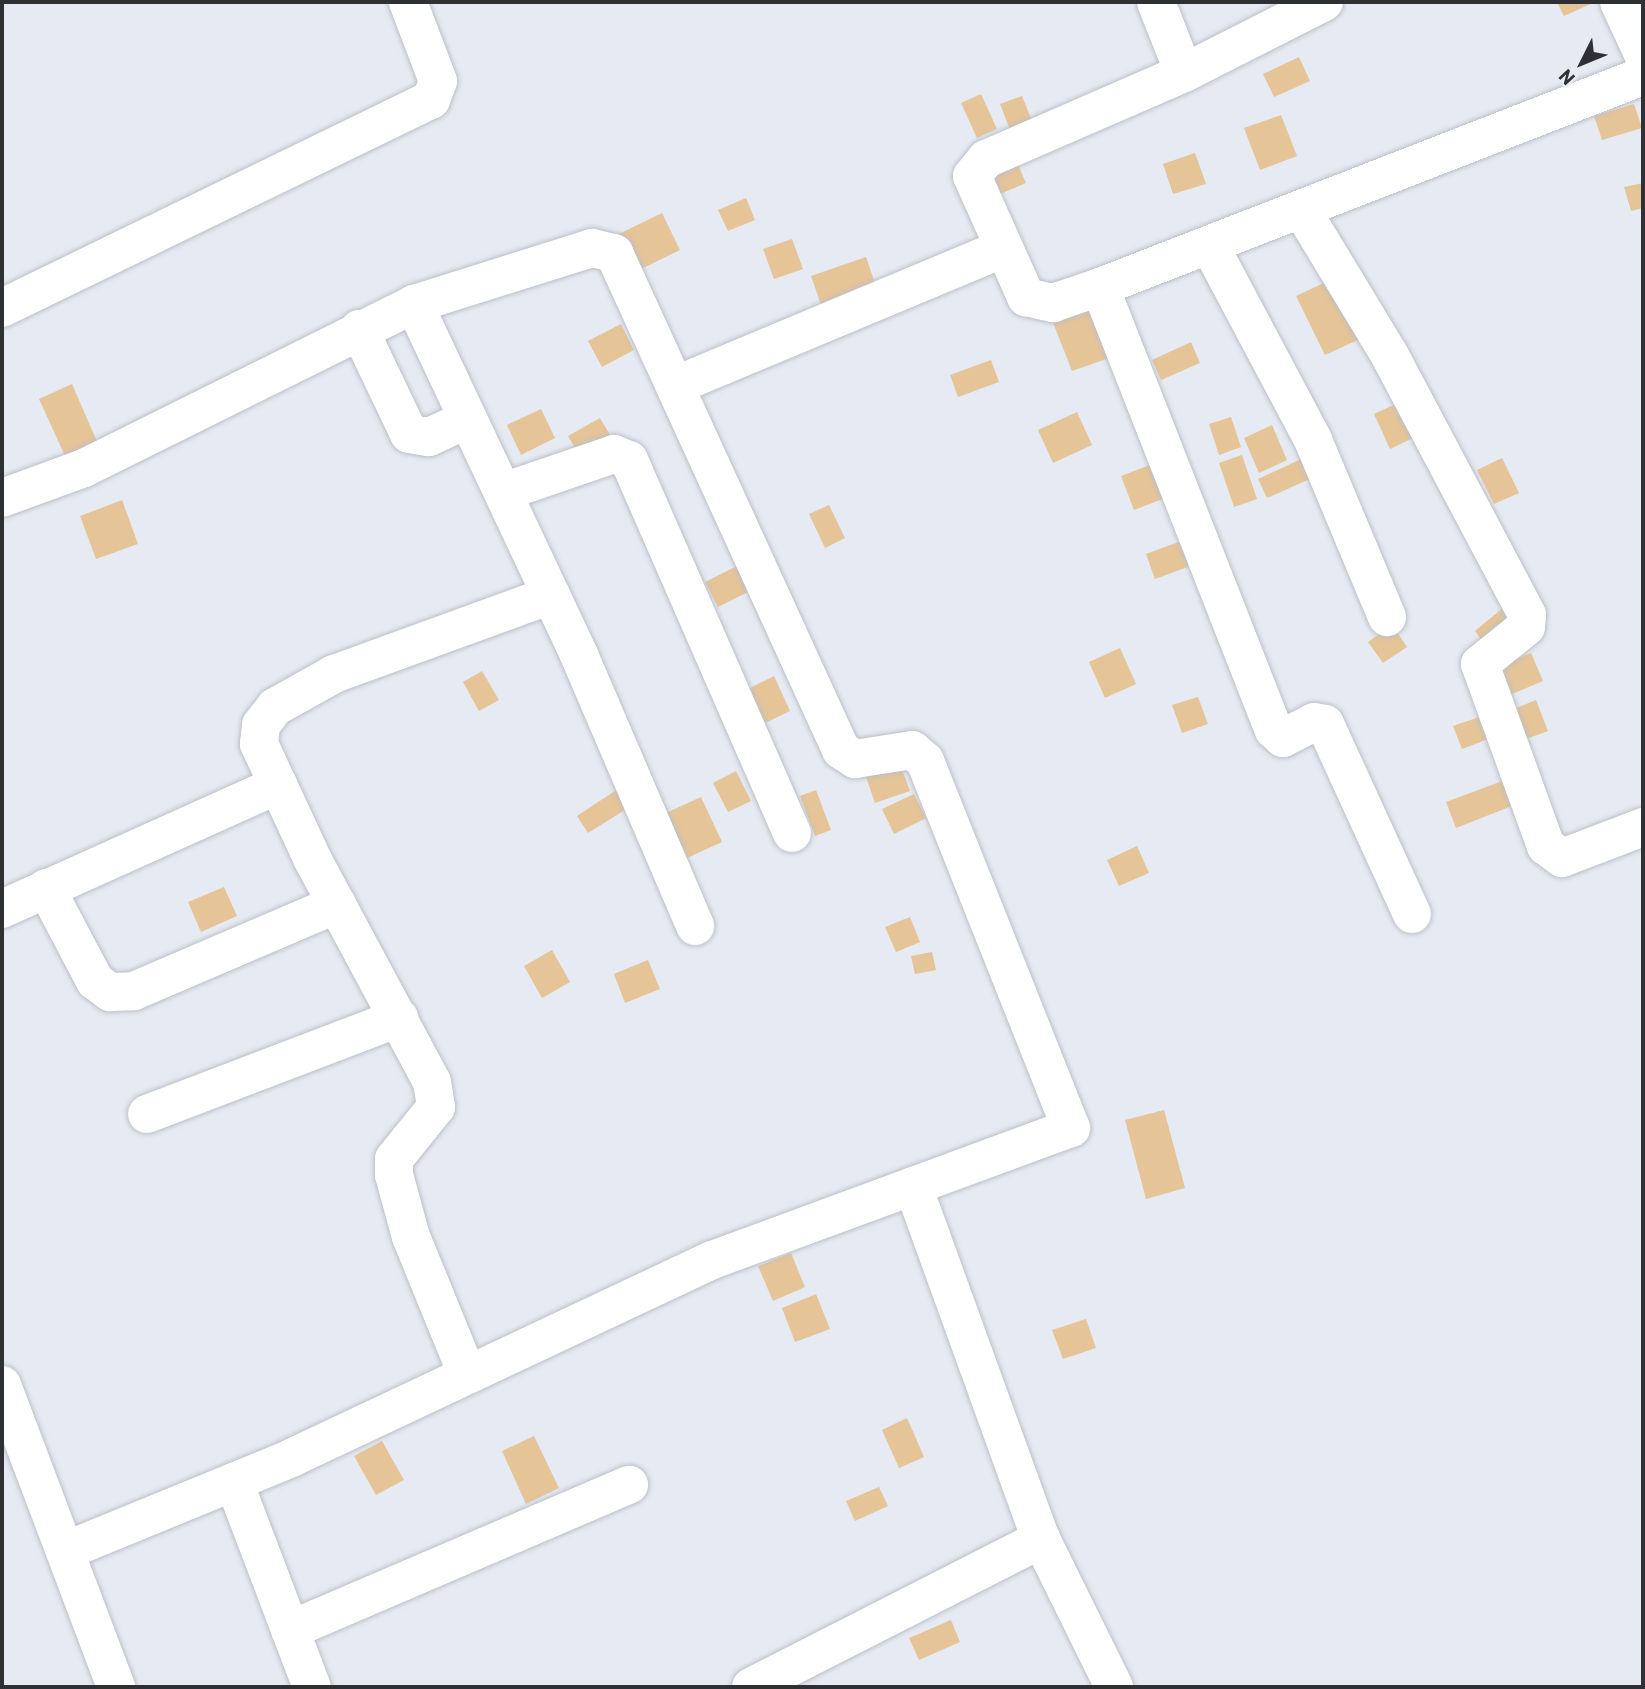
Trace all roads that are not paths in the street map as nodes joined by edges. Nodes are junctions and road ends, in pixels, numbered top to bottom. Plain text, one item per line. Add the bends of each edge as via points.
1 (408, 2) edge
2 (1156, 2) edge
3 (1324, 2) edge
4 (1619, 2) edge
5 (1643, 54) edge
6 (1184, 74) junction
7 (1643, 76) edge
8 (1303, 212) junction
9 (1210, 246) junction
10 (1002, 249) junction
11 (1100, 287) junction
12 (414, 304) junction
13 (2, 308) edge
14 (359, 329) junction
15 (679, 384) junction
16 (468, 419) junction
17 (503, 492) junction
18 (2, 498) edge
19 (551, 595) junction
20 (1387, 617) dead end
21 (278, 785) junction
22 (1643, 827) edge
23 (792, 833) dead end
24 (46, 888) junction
25 (337, 904) junction
26 (2, 909) edge
27 (1412, 914) dead end
28 (695, 926) dead end
29 (399, 1018) junction
30 (147, 1114) dead end
31 (914, 1186) junction
32 (467, 1374) junction
33 (2, 1385) edge
34 (234, 1482) junction
35 (629, 1485) dead end
36 (1041, 1539) junction
37 (65, 1551) junction
38 (290, 1630) junction
39 (116, 1687) edge
40 (312, 1687) edge
41 (751, 1687) edge
42 (1114, 1687) edge

1 - 13 street via 438,81 431,100
2 - 6 street
3 - 6 street
4 - 5 street
6 - 10 street via 975,168 974,187
7 - 8 street
8 - 9 street
8 - 22 street via 1390,354 1527,615 1526,627 1480,664 1546,846 1562,858
9 - 11 street
9 - 20 street via 1313,440
10 - 11 street via 1026,297 1040,305
10 - 15 street
11 - 27 street via 1277,735 1325,724
12 - 14 street
12 - 15 street via 604,248 621,261
12 - 16 street
14 - 16 street via 409,434 429,438
14 - 18 street via 84,468
15 - 31 street via 845,756 912,750 925,761 1070,1121 1063,1136
16 - 17 street
17 - 19 street
17 - 23 street via 614,454 629,460
19 - 21 street via 334,674 275,707 261,726 259,744
19 - 28 street
21 - 24 street
21 - 25 street
24 - 25 street via 94,981 110,992 134,991
24 - 26 street
25 - 29 street
29 - 30 street
29 - 32 street via 432,1082 436,1107 394,1159 394,1175 411,1237
31 - 32 street via 712,1260
31 - 36 street
32 - 34 street
33 - 37 street
34 - 37 street
34 - 38 street
35 - 38 street
36 - 41 street
36 - 42 street
37 - 39 street
38 - 40 street

